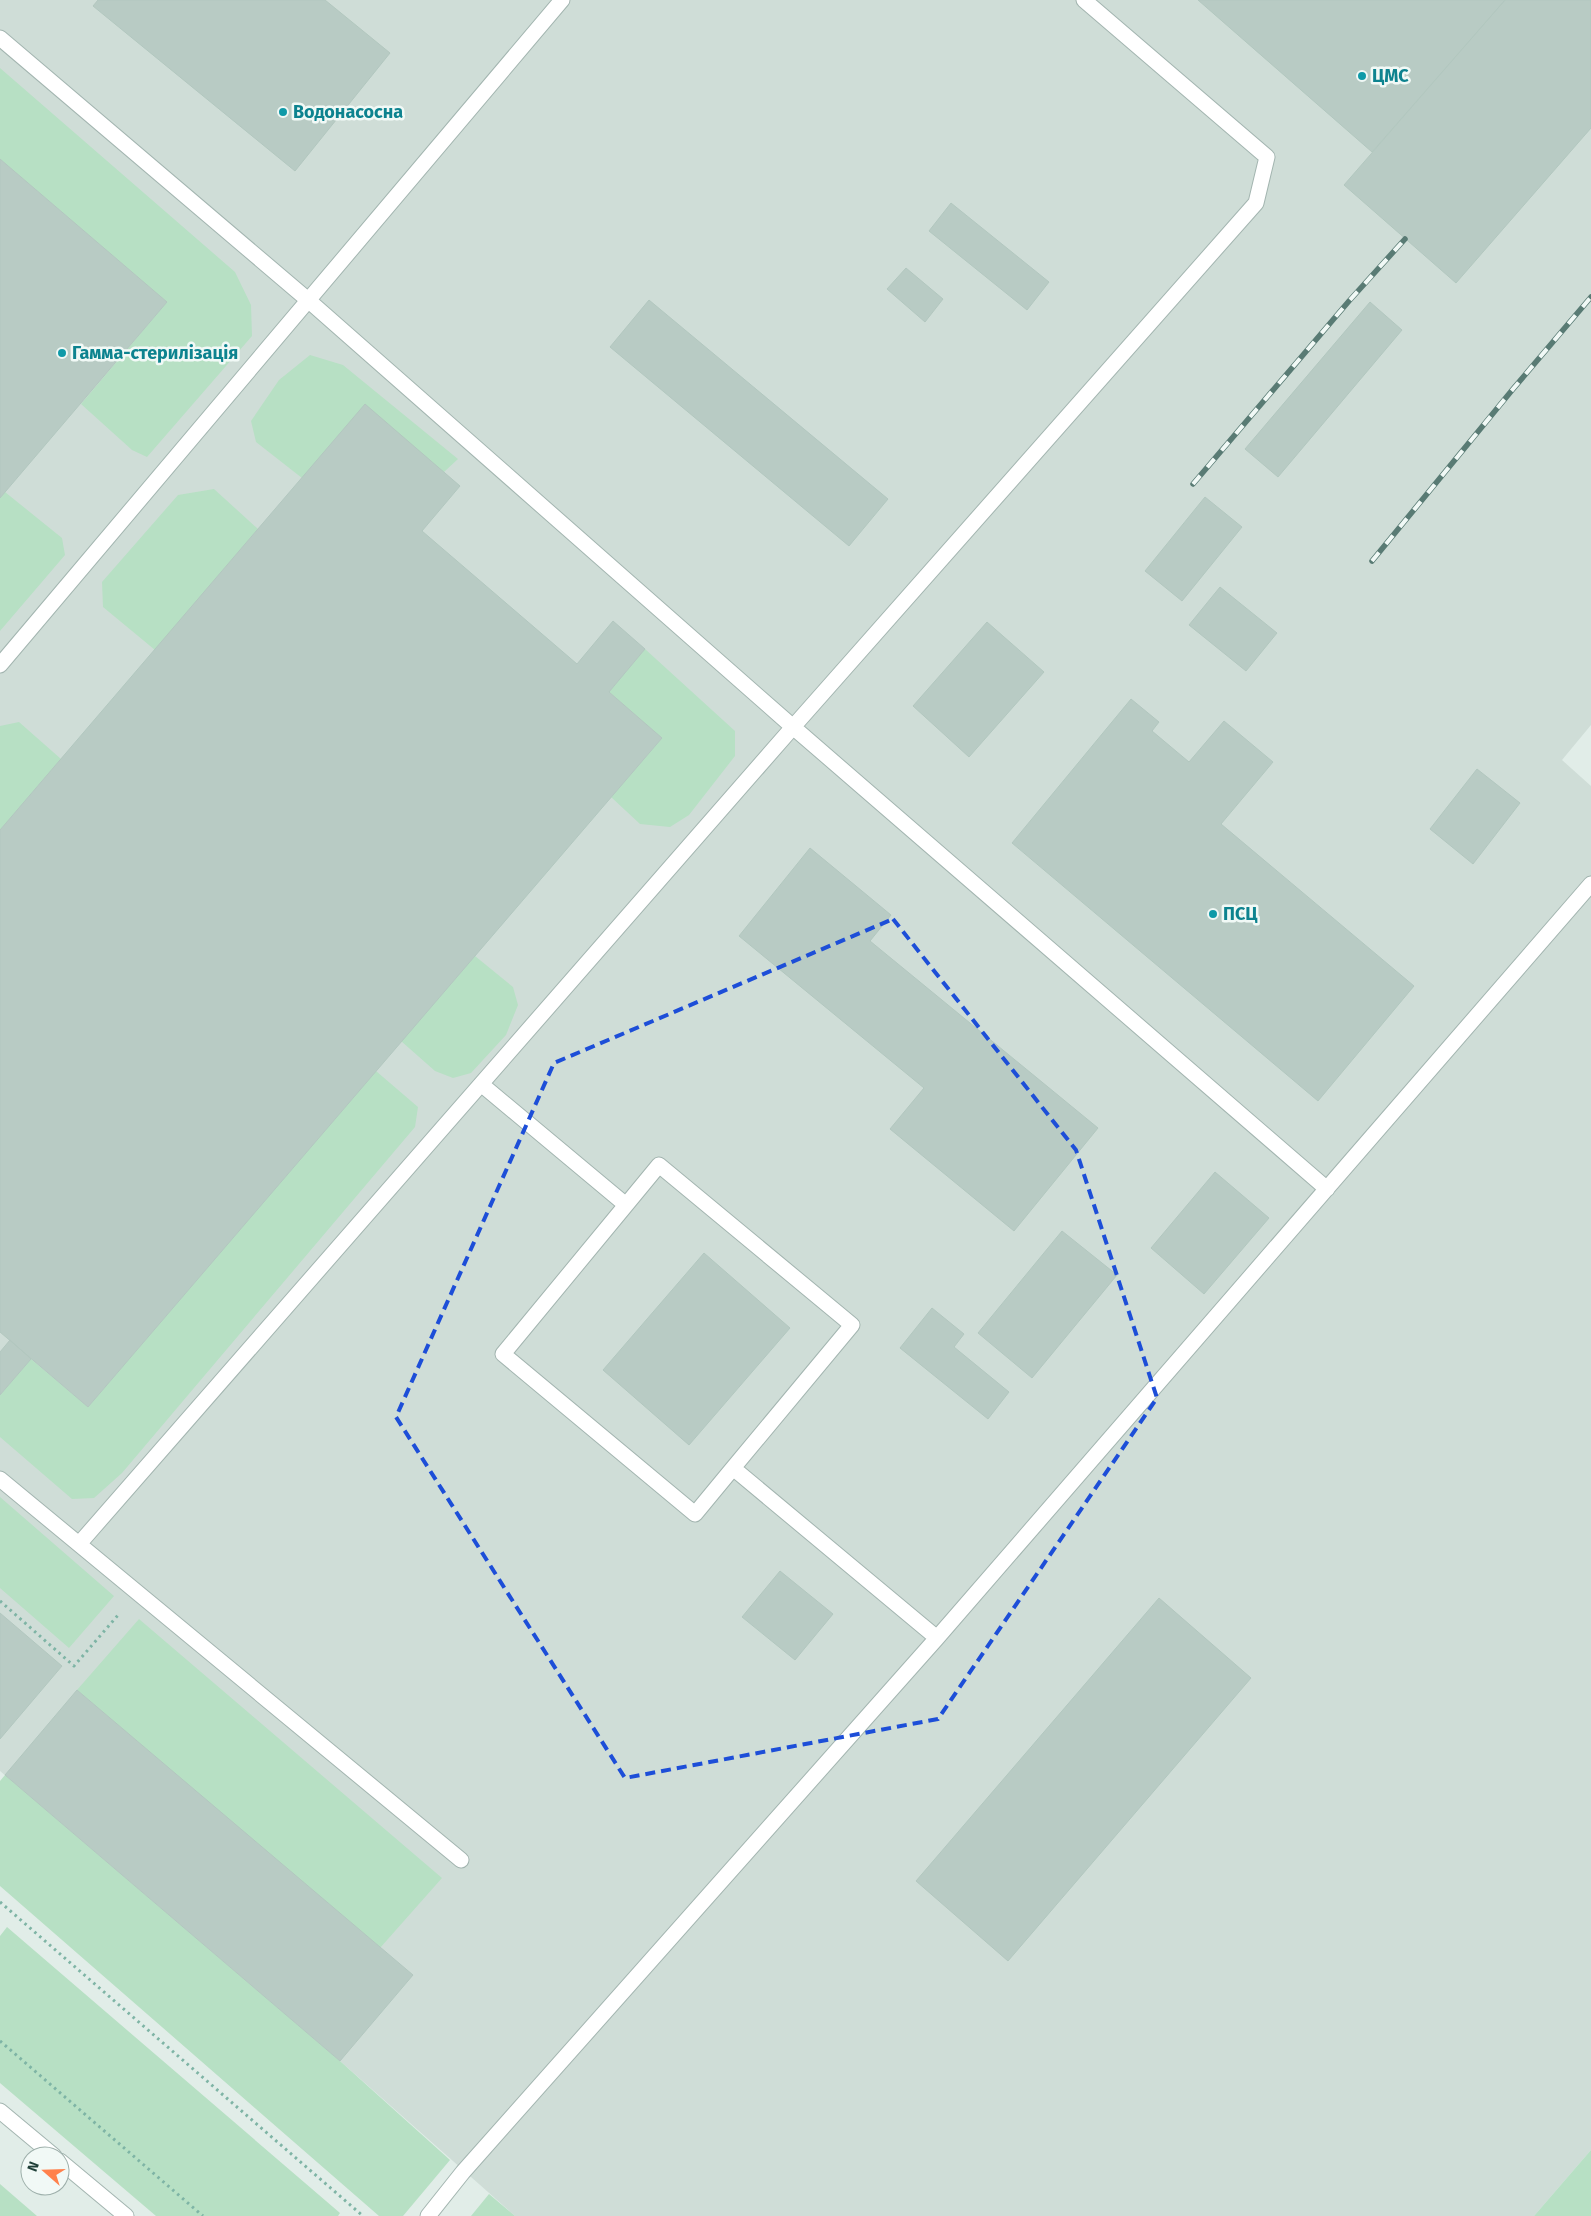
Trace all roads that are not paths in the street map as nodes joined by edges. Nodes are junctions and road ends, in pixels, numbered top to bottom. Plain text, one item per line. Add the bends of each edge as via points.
1 (562, 0) edge
2 (1084, 0) edge
3 (0, 38) edge
4 (308, 300) junction
5 (0, 665) edge
6 (793, 727) junction
7 (1591, 884) edge
8 (481, 1084) junction
9 (1327, 1189) junction
10 (626, 1205) junction
11 (733, 1468) junction
12 (0, 1479) edge
13 (79, 1544) junction
14 (937, 1638) junction
15 (461, 1860) dead end
16 (0, 2111) edge
17 (42, 2146) edge
18 (70, 2169) edge
19 (126, 2216) edge
20 (428, 2216) edge

1 - 4 street
2 - 6 street via 1267,157 1256,202
3 - 4 street
4 - 5 street
4 - 6 street
6 - 8 street
6 - 9 street
7 - 9 street
8 - 10 street
8 - 13 street
9 - 14 street
10 - 11 street via 659,1165 852,1325
10 - 11 street via 503,1354 695,1514
11 - 14 street
12 - 13 street
13 - 15 street
14 - 20 street via 463,2172
16 - 17 street
18 - 19 street

